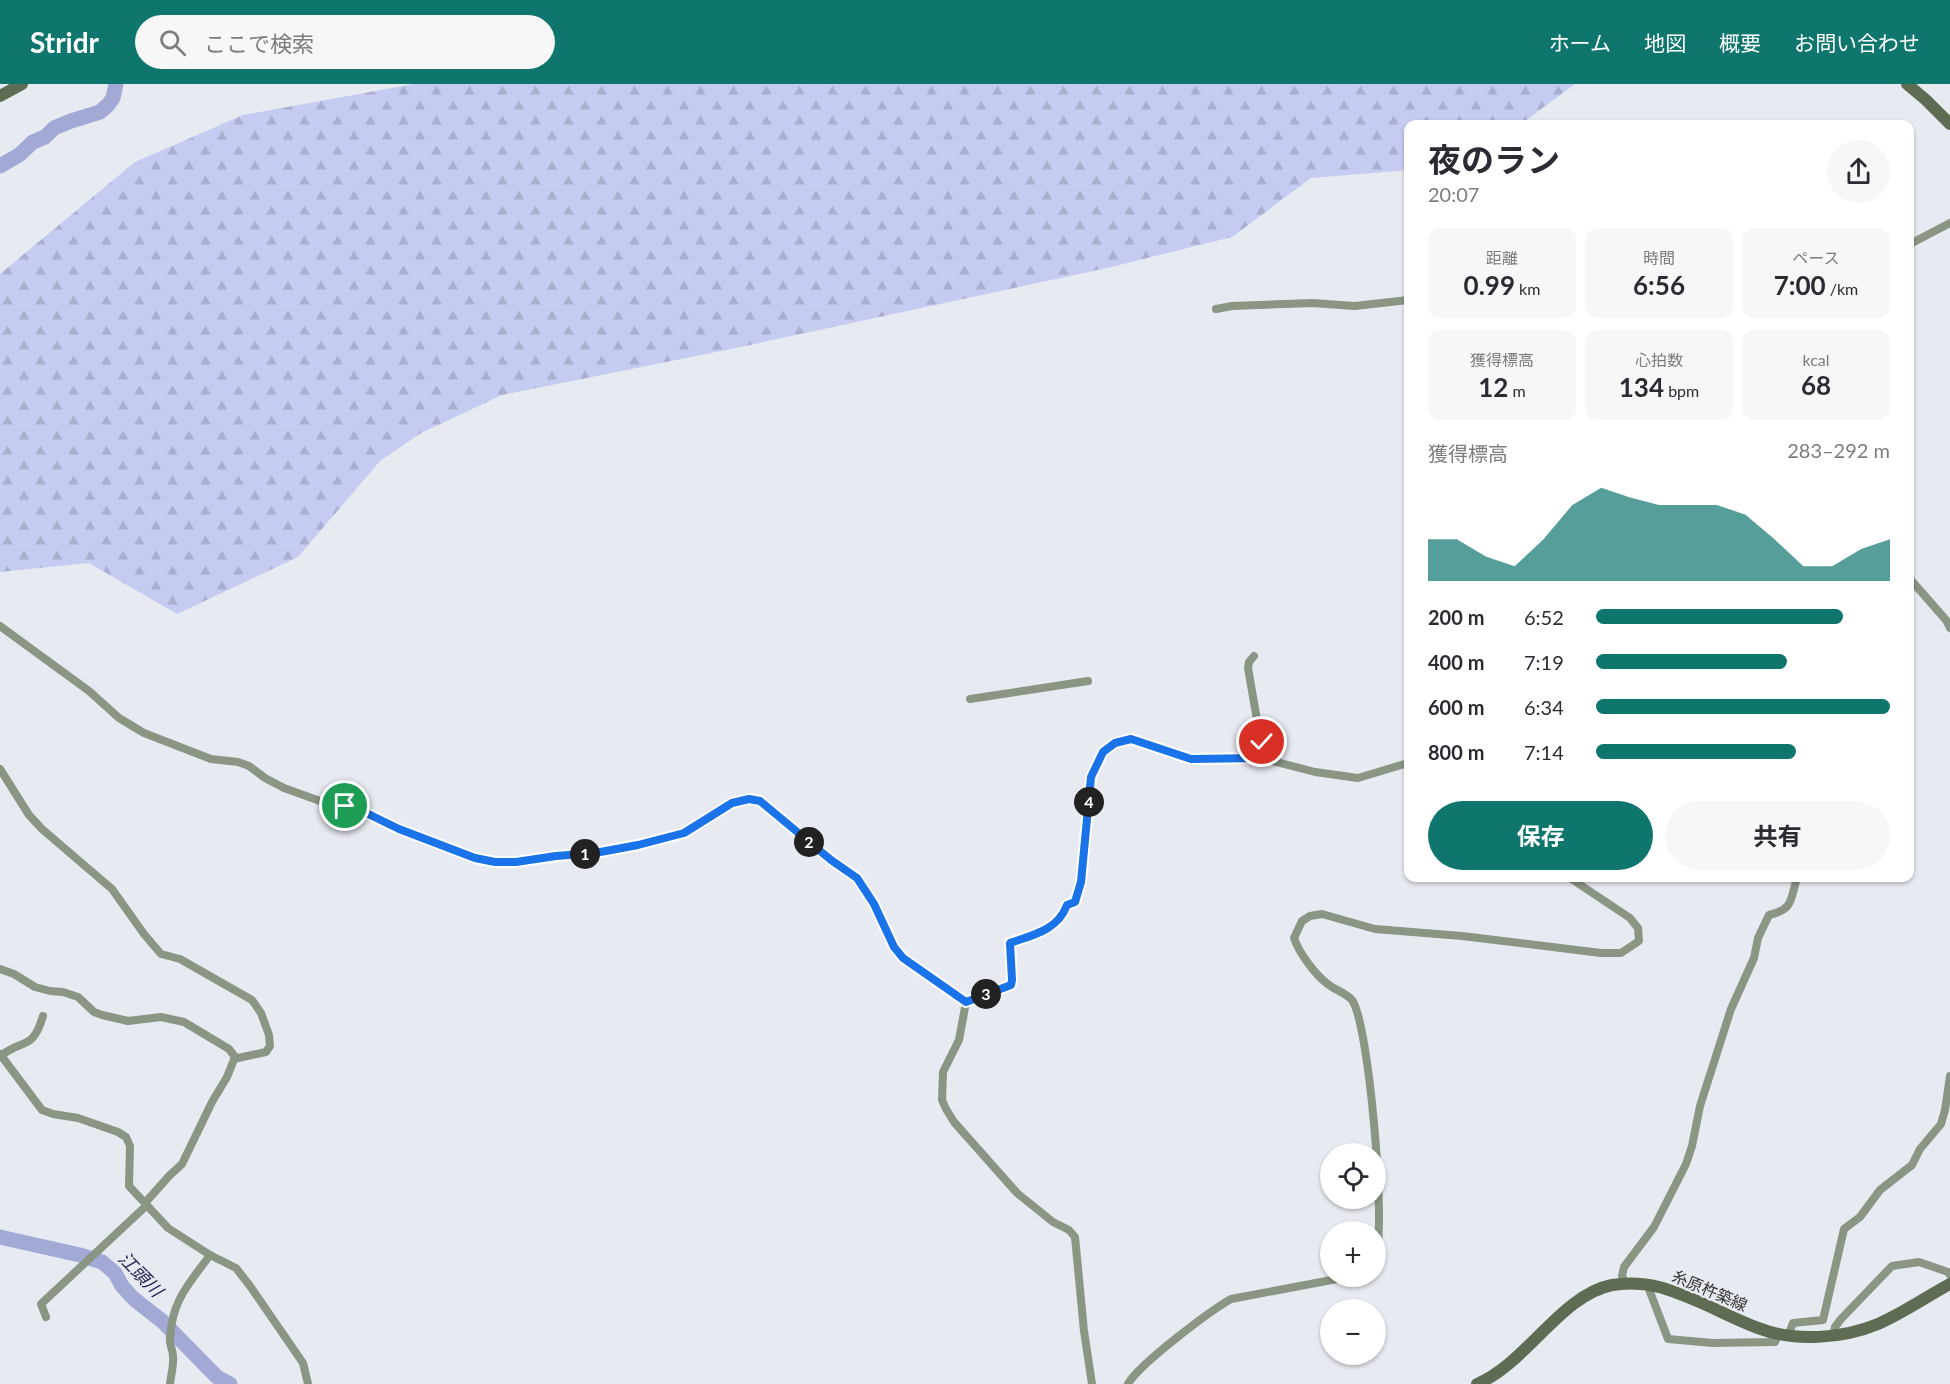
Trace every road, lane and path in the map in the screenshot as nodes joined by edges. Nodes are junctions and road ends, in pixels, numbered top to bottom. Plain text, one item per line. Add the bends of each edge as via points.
1 (22, 84) edge
2 (1907, 84) edge
3 (0, 96) edge
4 (1950, 124) edge
5 (1950, 224) edge
6 (1914, 242) edge
7 (1404, 300) edge
8 (1216, 309) dead end
9 (1914, 584) edge
10 (0, 626) edge
11 (1950, 628) edge
12 (1254, 656) dead end
13 (1088, 681) dead end
14 (970, 699) dead end
15 (1261, 758) junction
16 (1404, 764) edge
17 (0, 769) edge
18 (1576, 882) edge
19 (1796, 882) edge
20 (0, 969) edge
21 (966, 1002) junction
22 (43, 1016) dead end
23 (1, 1055) edge
24 (235, 1057) junction
25 (1950, 1076) edge
26 (146, 1204) junction
27 (1380, 1221) edge
28 (210, 1256) junction
29 (1950, 1275) edge
30 (1320, 1282) edge
31 (1626, 1284) junction
32 (1647, 1284) junction
33 (1950, 1284) edge
34 (46, 1317) dead end
35 (1783, 1335) junction
36 (1833, 1335) junction
37 (170, 1384) edge
38 (308, 1384) edge
39 (1092, 1384) edge
40 (1128, 1384) edge
41 (1478, 1384) edge

1 - 3 main road
2 - 4 main road
5 - 6 street
7 - 8 street via 1355,306 1312,303
9 - 11 street
10 - 21 street via 89,691 119,718 144,732 211,759 249,766 284,788 356,808 475,858 516,862 638,845 684,833 732,803 760,801 857,878 903,958
12 - 15 street via 1248,668 1262,742
13 - 14 street
15 - 16 street via 1358,778
15 - 21 street via 1191,759 1131,739 1115,743 1103,752 1091,777 1081,882 1075,902 1067,905 1055,925 1010,943 1011,985
17 - 24 street via 30,815 112,889 161,954 180,959 252,1000 264,1021 270,1046 266,1052
18 - 27 street via 1630,918 1638,928 1639,941 1621,953 1601,953 1375,929 1322,914 1302,921 1294,938 1298,950 1327,984 1352,1000 1361,1023 1375,1132
19 - 31 street via 1789,906 1783,912 1769,915 1758,938 1754,958 1728,1019 1686,1164 1654,1227 1624,1267
20 - 24 street via 35,987 78,997 102,1015 128,1021 161,1017 184,1022 229,1049
21 - 39 street via 959,1040 943,1071 942,1100 954,1122 1017,1193 1075,1237
22 - 23 street via 37,1033 28,1042
23 - 26 street via 42,1110 78,1118 126,1137 130,1146 129,1186
24 - 26 street via 182,1164
25 - 35 street via 1941,1124 1912,1165 1880,1190 1860,1217 1844,1229 1823,1320 1793,1323
26 - 28 street via 168,1228
26 - 34 street via 41,1304
28 - 37 street via 181,1293 172,1321 169,1341 174,1358
28 - 38 street via 236,1268 250,1286 303,1363
29 - 36 street via 1919,1262 1892,1266 1841,1319
30 - 40 street via 1232,1299 1152,1359
31 - 32 main road, 糸原杵築線
31 - 41 main road, 糸原杵築線 via 1610,1285 1591,1293 1510,1363
32 - 35 main road, 糸原杵築線 via 1667,1288 1759,1329
32 - 35 street via 1668,1339 1775,1342
33 - 36 main road, 糸原杵築線 via 1879,1324
35 - 36 main road, 糸原杵築線

